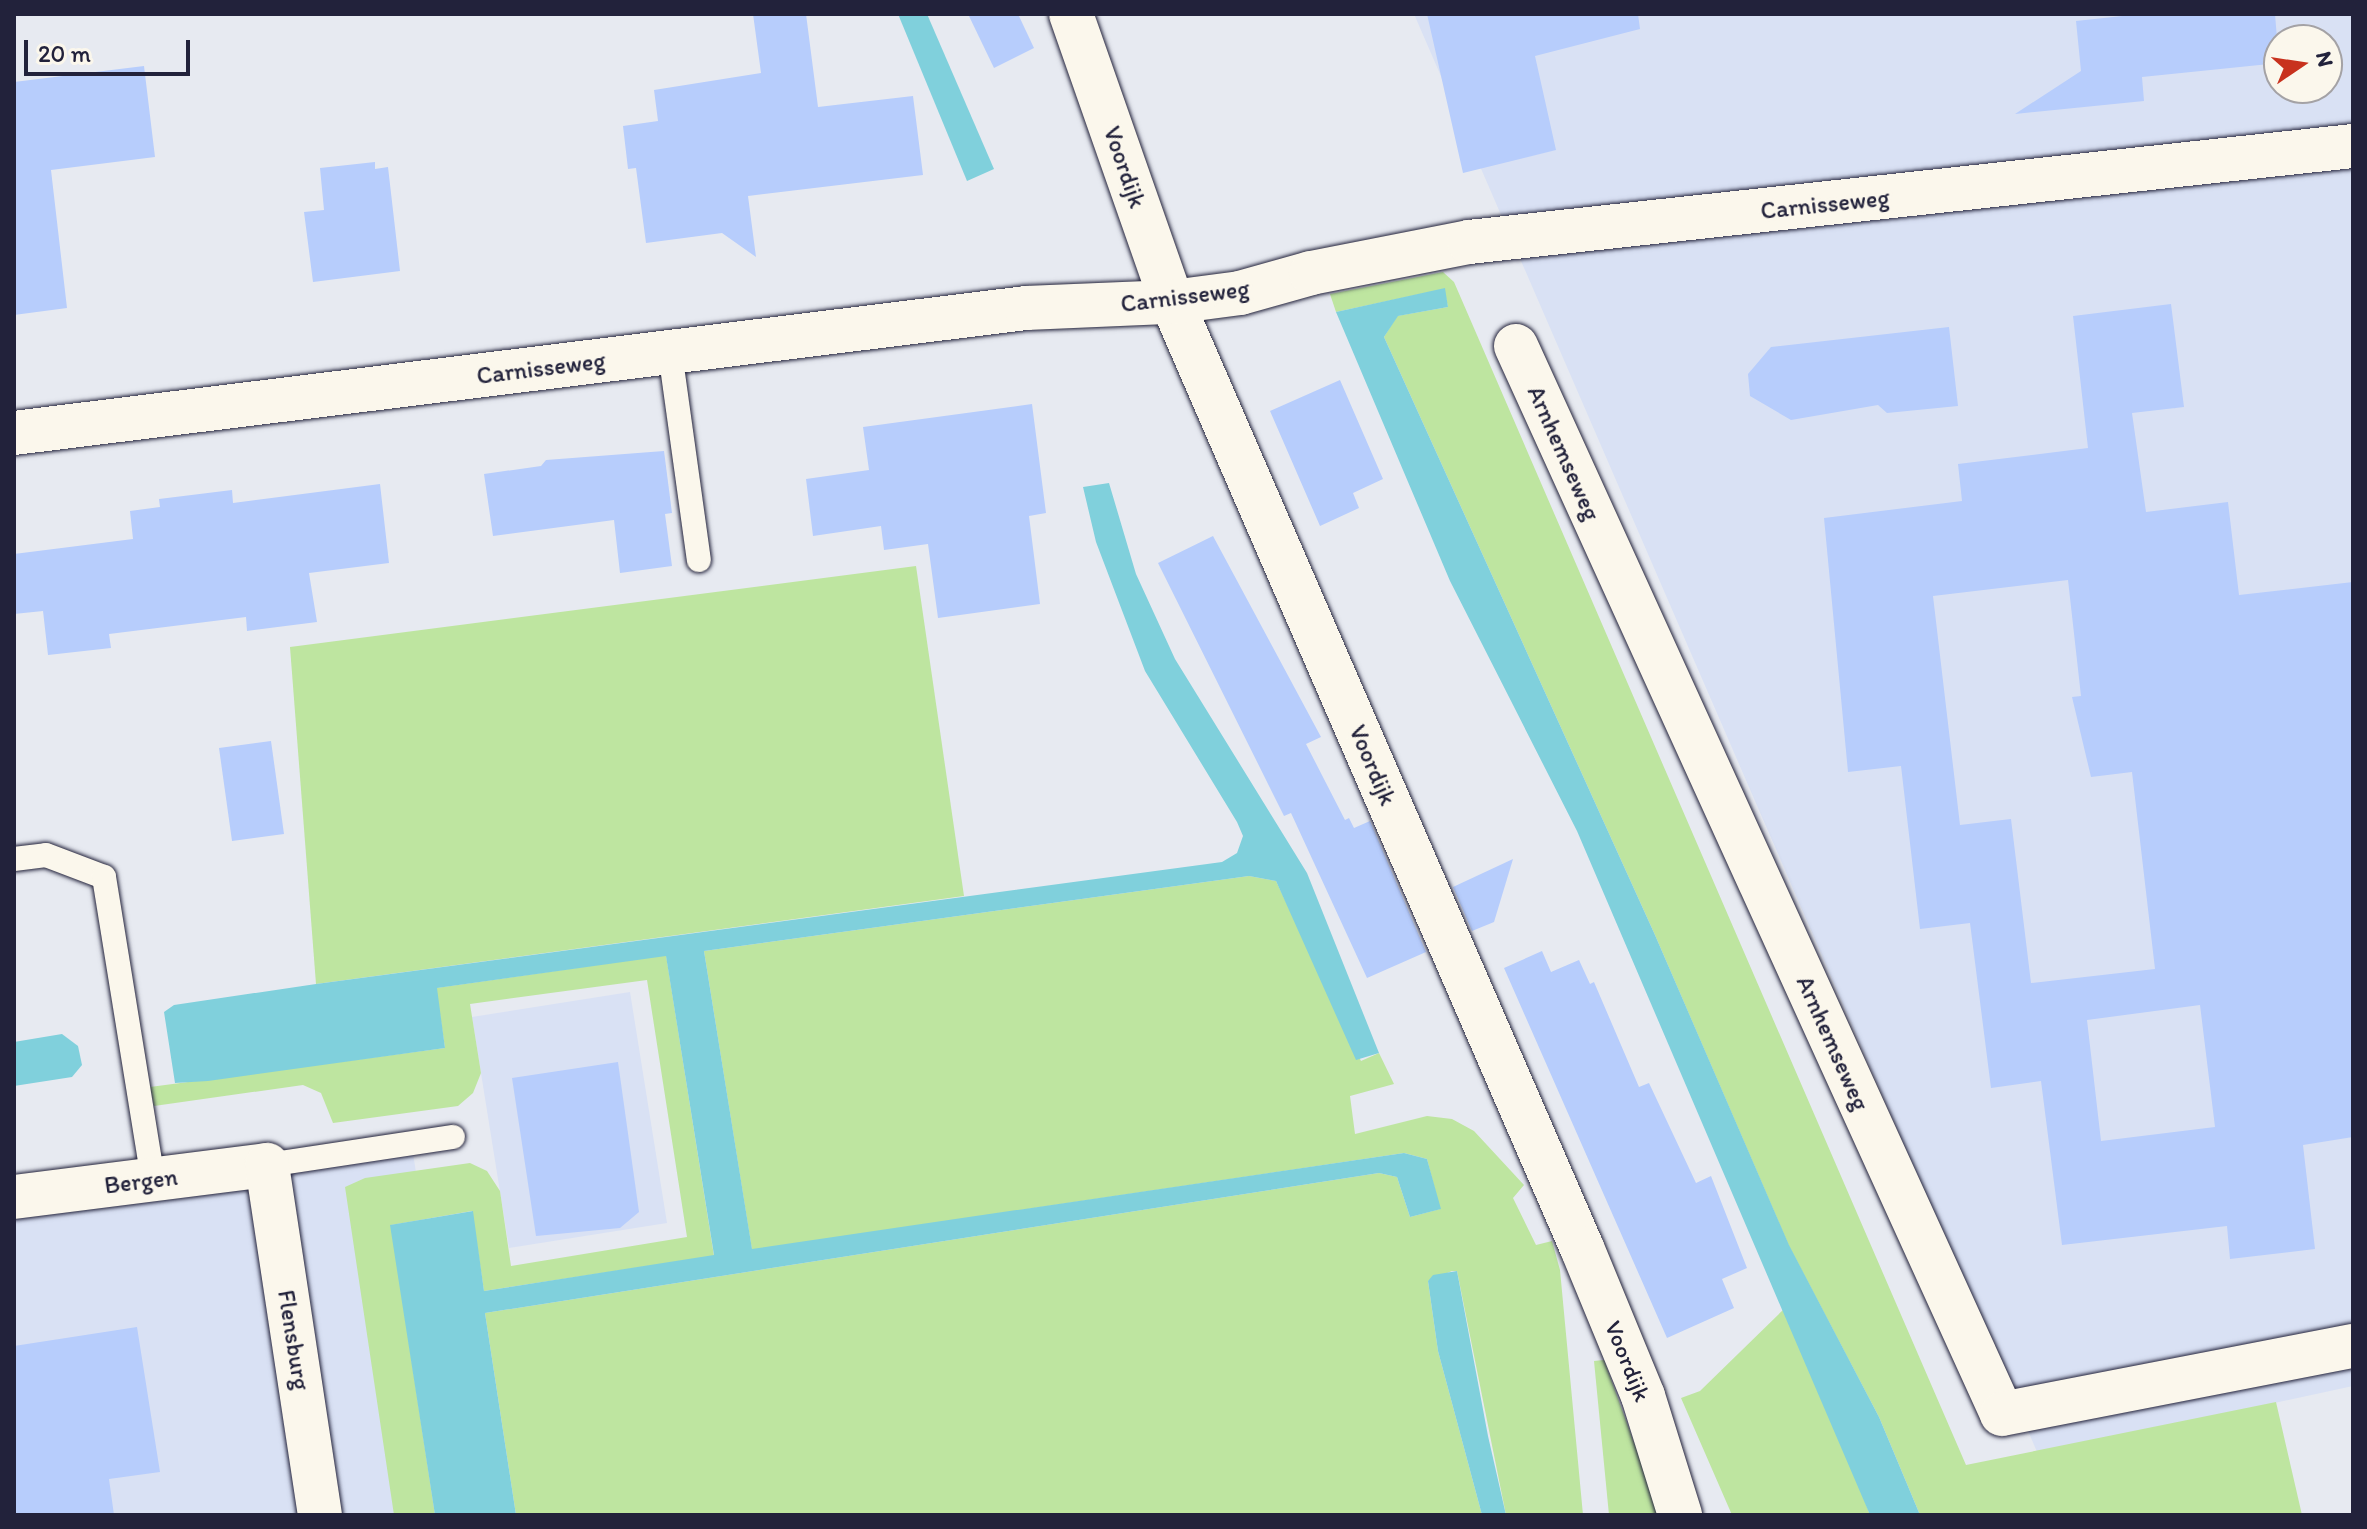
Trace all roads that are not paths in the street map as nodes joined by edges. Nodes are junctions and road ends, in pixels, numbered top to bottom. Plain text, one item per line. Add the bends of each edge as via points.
1 (1071, 14) edge
2 (2353, 146) edge
3 (1172, 302) junction
4 (1516, 346) dead end
5 (670, 352) junction
6 (14, 433) edge
7 (699, 560) dead end
8 (14, 859) edge
9 (453, 1137) dead end
10 (267, 1165) junction
11 (153, 1179) junction
12 (14, 1197) edge
13 (2353, 1346) edge
14 (320, 1515) edge
15 (1680, 1515) edge

1 - 3 street, Voordijk
2 - 3 street, Carnisseweg via 1469,242 1311,273 1240,293
3 - 5 street, Carnisseweg via 1026,308
3 - 15 street, Voordijk via 1582,1248 1643,1396
4 - 13 street, Arnhemseweg via 2002,1414
5 - 6 street, Carnisseweg
5 - 7 lane
8 - 11 lane via 46,855 104,877
9 - 10 lane
10 - 11 street, Bergen
10 - 14 street, Flensburg
11 - 12 street, Bergen

